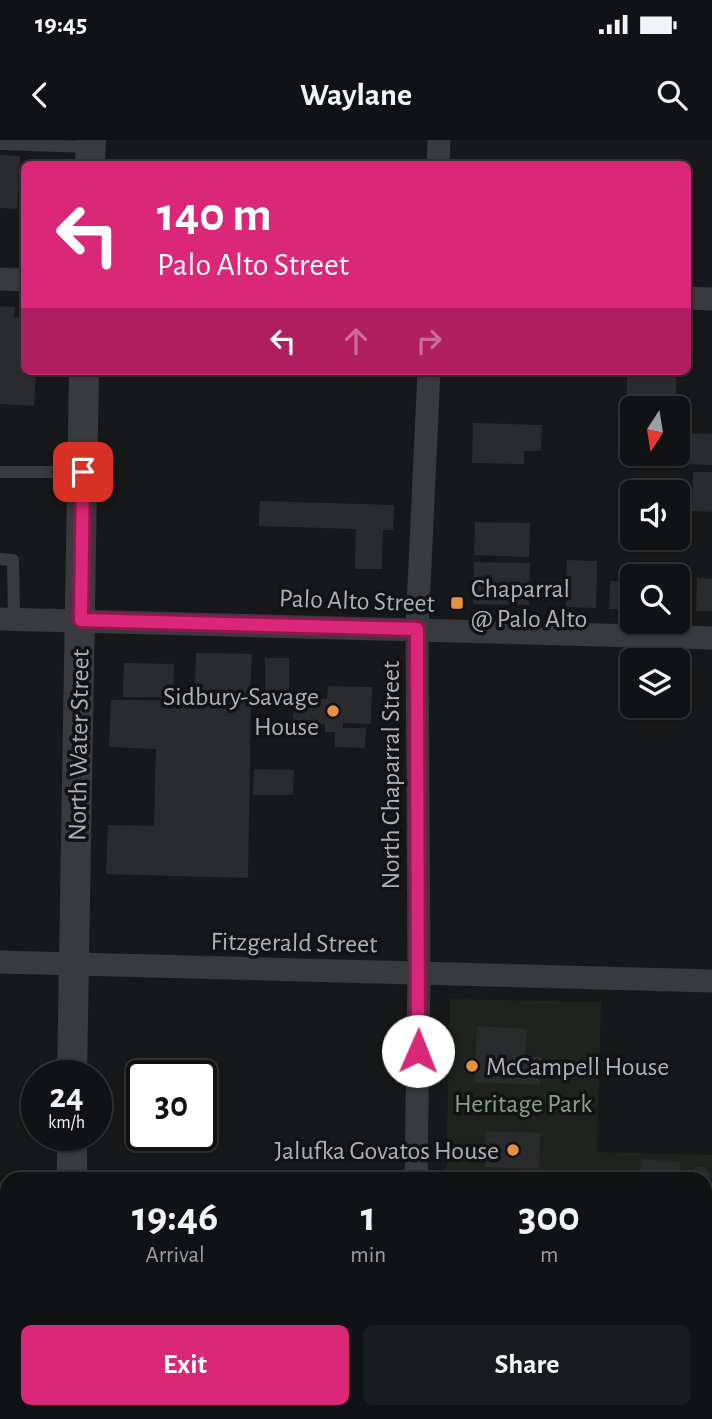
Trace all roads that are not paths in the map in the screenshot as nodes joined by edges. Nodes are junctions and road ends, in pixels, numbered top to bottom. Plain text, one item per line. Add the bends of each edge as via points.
1 (439, 140) edge
2 (0, 144) edge
3 (90, 150) edge
4 (438, 161) edge
5 (0, 279) edge
6 (21, 279) edge
7 (691, 298) edge
8 (712, 299) edge
9 (84, 375) edge
10 (429, 375) edge
11 (0, 472) edge
12 (83, 472) junction
13 (0, 559) edge
14 (7, 619) edge
15 (81, 620) junction
16 (417, 629) junction
17 (712, 638) edge
18 (0, 962) edge
19 (73, 964) junction
20 (419, 973) junction
21 (712, 981) edge
22 (72, 1060) edge
23 (72, 1151) edge
24 (72, 1172) edge
25 (416, 1172) edge

1 - 4 street
2 - 3 lane
5 - 6 street
7 - 8 street
9 - 12 street, North Water Street
10 - 16 street, North Chaparral Street
11 - 12 lane
12 - 15 street, North Water Street
13 - 14 lane via 13,560
14 - 15 street, Palo Alto Street
15 - 16 street, Palo Alto Street
15 - 19 street, North Water Street
16 - 17 street, Palo Alto Street
16 - 20 street, North Chaparral Street
18 - 19 street, Fitzgerald Street
19 - 20 street, Fitzgerald Street
19 - 22 street, North Water Street
20 - 21 street, Fitzgerald Street
20 - 25 street, North Chaparral Street
23 - 24 street

